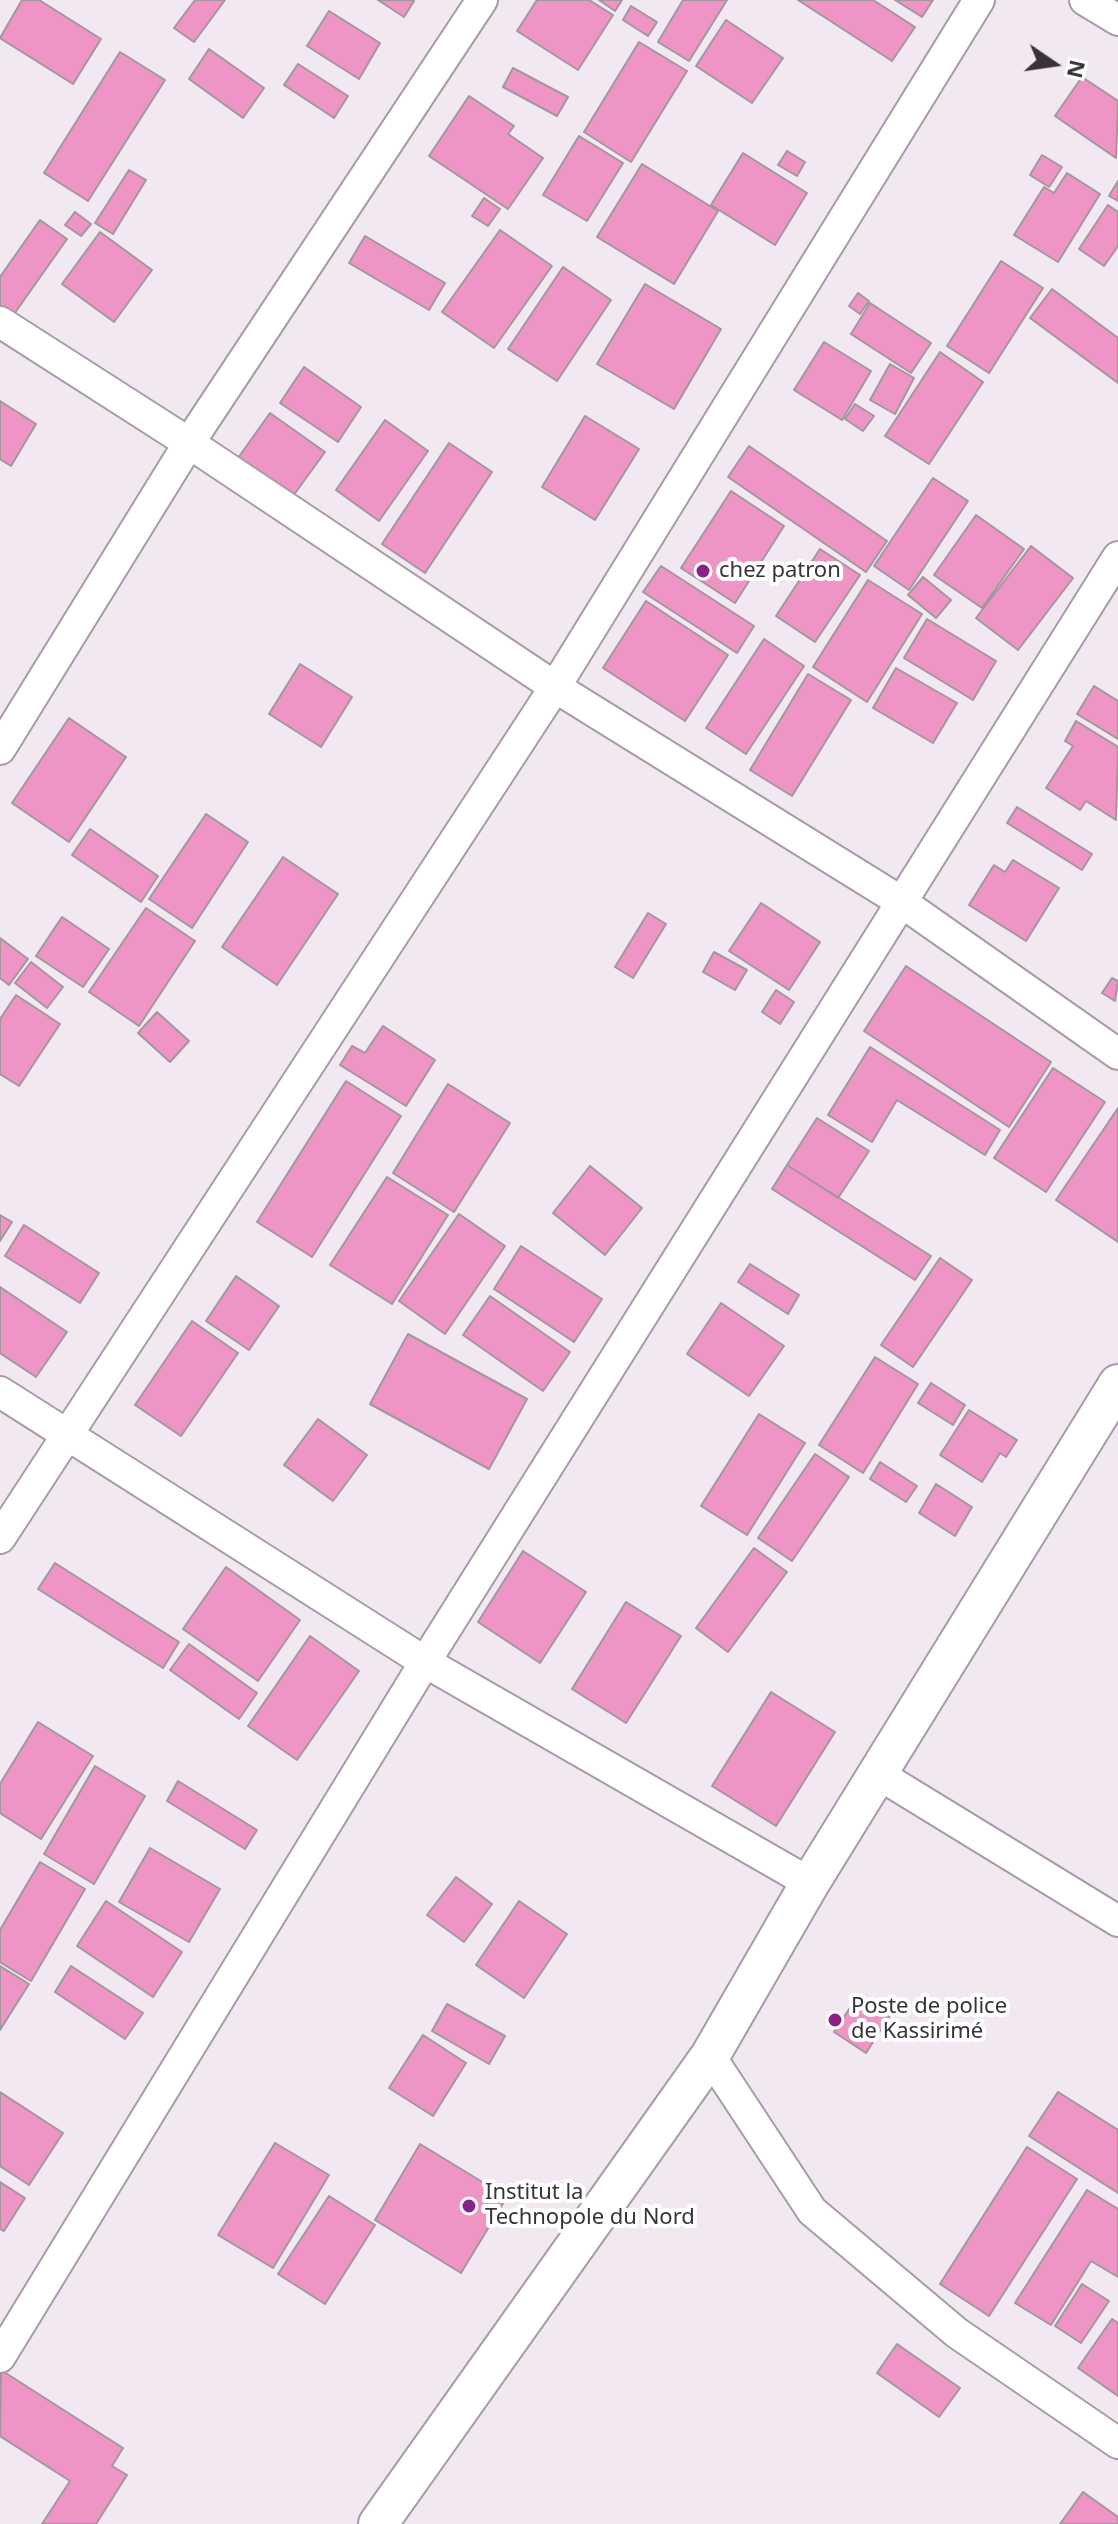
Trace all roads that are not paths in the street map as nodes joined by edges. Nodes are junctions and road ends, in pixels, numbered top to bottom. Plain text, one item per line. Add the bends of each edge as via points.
1 (482, 0) edge
2 (979, 0) edge
3 (1085, 0) edge
4 (1118, 20) edge
5 (0, 322) edge
6 (189, 443) junction
7 (1118, 557) edge
8 (555, 687) junction
9 (0, 749) edge
10 (900, 901) junction
11 (1118, 1054) edge
12 (1118, 1384) edge
13 (0, 1392) edge
14 (67, 1436) junction
15 (0, 1538) edge
16 (425, 1662) junction
17 (878, 1774) junction
18 (810, 1883) junction
19 (1118, 1921) edge
20 (710, 2056) junction
21 (0, 2357) edge
22 (1118, 2443) edge
23 (378, 2524) edge

1 - 6 street
2 - 8 street
3 - 4 street
5 - 6 street
6 - 8 street
6 - 9 street
7 - 10 street
8 - 10 street
8 - 14 street
10 - 11 street
10 - 16 street
12 - 17 street
13 - 14 street
14 - 15 street
14 - 16 street
16 - 18 street
16 - 21 street
17 - 18 street
17 - 19 street
18 - 20 street
20 - 22 street via 812,2211 957,2333
20 - 23 street

